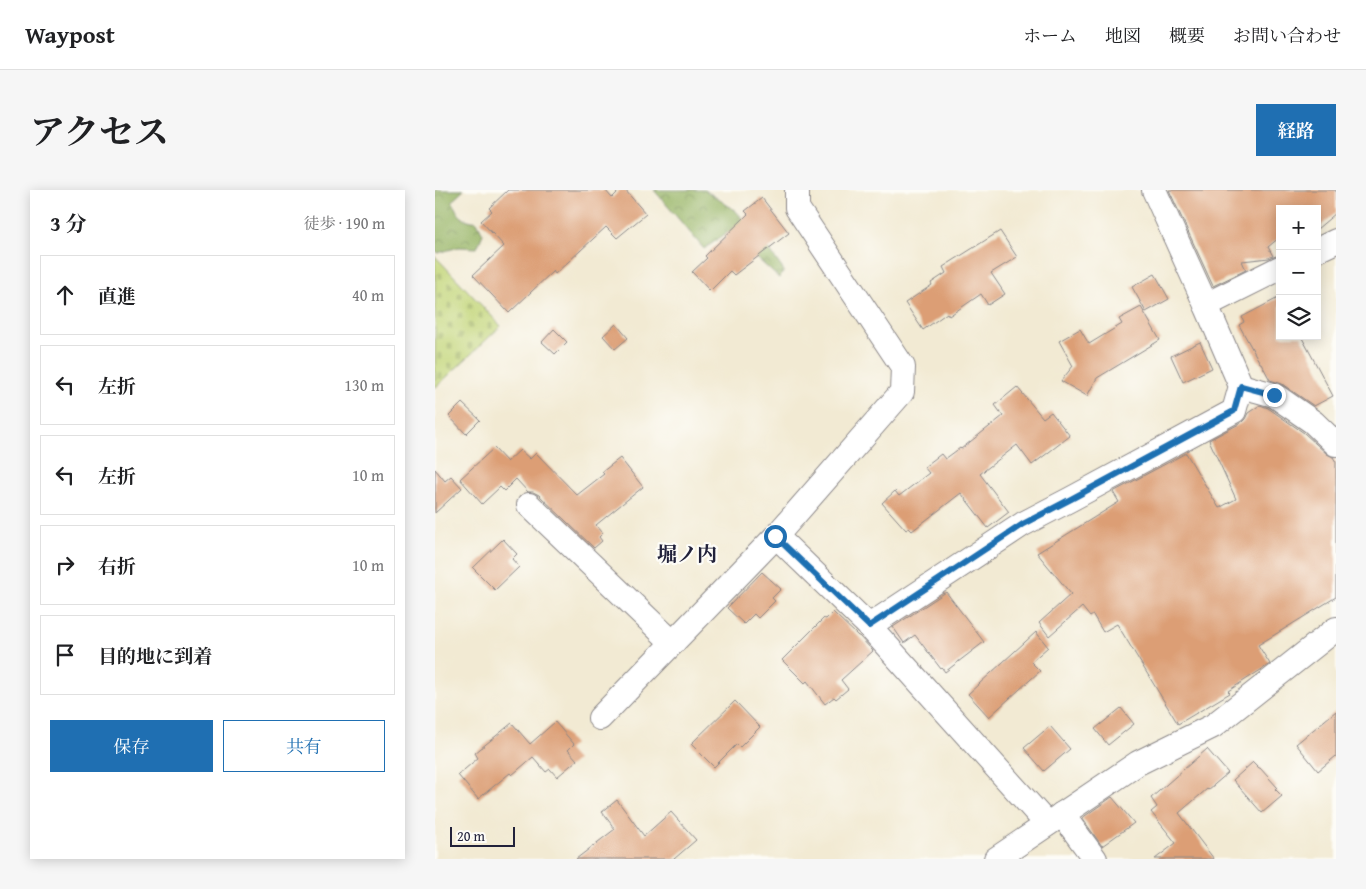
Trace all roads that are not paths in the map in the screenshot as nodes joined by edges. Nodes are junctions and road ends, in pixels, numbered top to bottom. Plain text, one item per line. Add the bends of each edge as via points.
1 (797, 190) edge
2 (1154, 190) edge
3 (1336, 241) edge
4 (1321, 248) edge
5 (1276, 270) edge
6 (1206, 305) junction
7 (1241, 386) junction
8 (1336, 444) edge
9 (529, 505) dead end
10 (775, 536) junction
11 (869, 626) junction
12 (1336, 629) edge
13 (673, 643) junction
14 (600, 718) dead end
15 (1055, 819) junction
16 (996, 859) edge
17 (1095, 859) edge

1 - 10 street via 797,208 903,367 902,392
2 - 6 street
3 - 4 street
5 - 6 street
6 - 7 street
7 - 8 street via 1274,395 1313,422
7 - 11 street via 1234,411 1023,524
9 - 13 street
10 - 11 street
10 - 13 street
11 - 15 street
12 - 15 street via 1213,726 1138,763
13 - 14 street
15 - 16 street
15 - 17 street

